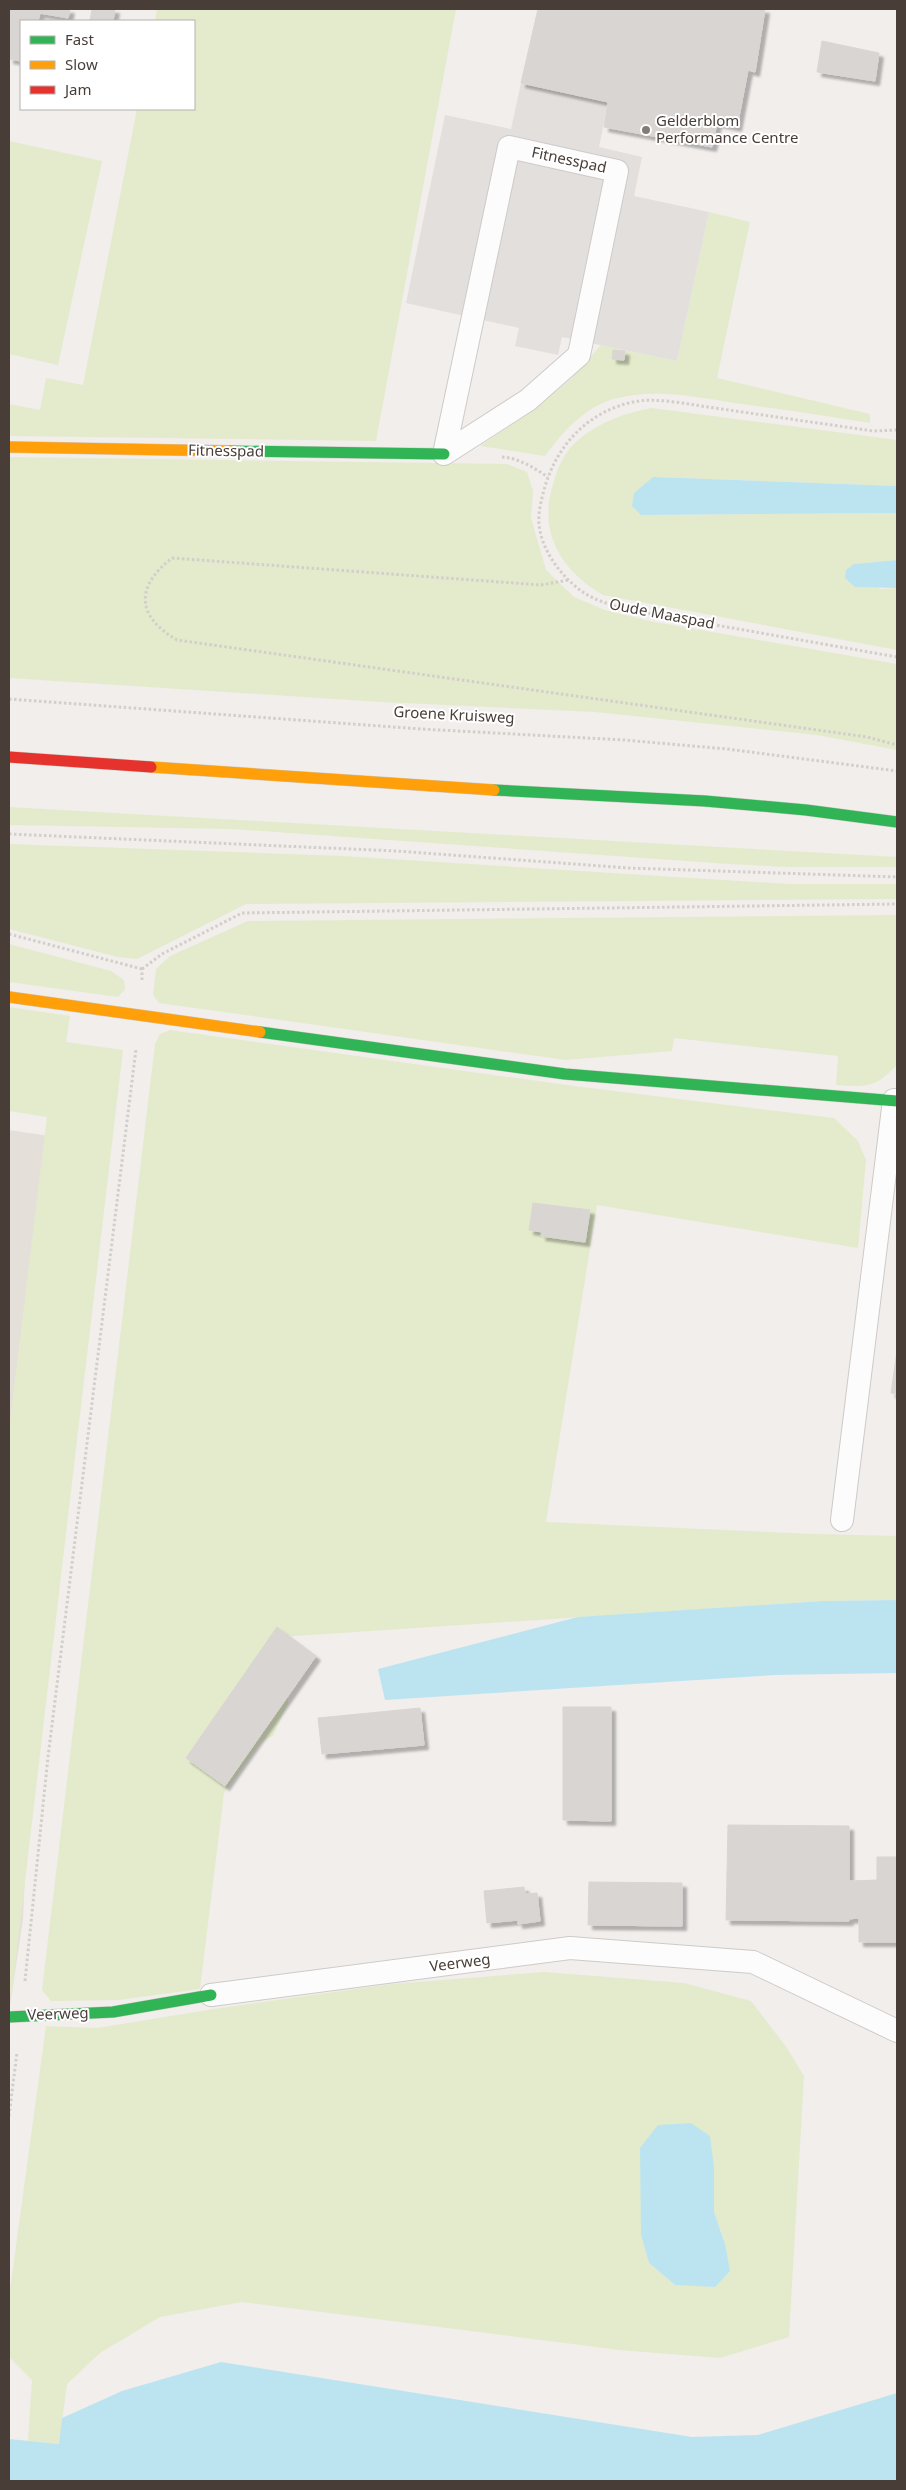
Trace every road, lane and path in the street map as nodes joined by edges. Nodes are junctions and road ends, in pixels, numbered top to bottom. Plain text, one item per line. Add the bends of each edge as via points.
1 (897, 430) edge
2 (9, 447) edge
3 (444, 454) junction
4 (568, 580) junction
5 (897, 658) edge
6 (9, 700) edge
7 (897, 745) edge
8 (9, 757) edge
9 (897, 771) edge
10 (897, 822) edge
11 (9, 834) edge
12 (897, 877) edge
13 (897, 904) edge
14 (9, 934) edge
15 (9, 997) edge
16 (140, 1014) junction
17 (895, 1100) edge
18 (842, 1520) dead end
19 (211, 1995) joint
20 (21, 2015) junction
21 (9, 2017) edge
22 (897, 2031) edge
23 (9, 2116) edge

1 - 4 path, Oude Maaspad via 873,431 671,402 634,401 601,414 579,429 565,444 548,477 540,505 539,524 544,543
2 - 3 street, Fitnesspad
3 - 3 lane, Fitnesspad via 528,400 579,355 617,170 509,147
4 - 5 path, Oude Maaspad via 596,600 625,609
4 - 7 path via 541,585 172,558 155,572 145,593 149,616 160,630 177,640 867,737
6 - 9 path, Groene Kruisweg via 643,742 727,749
8 - 10 street via 600,797 705,801
11 - 12 path via 396,851 628,868
13 - 14 path via 242,913 162,954 142,969
15 - 16 street
16 - 17 street via 565,1074
16 - 20 path via 48,1757
17 - 18 lane
19 - 20 street, Veerweg via 112,2012
19 - 22 lane, Veerweg via 570,1948 753,1962
20 - 21 street, Veerweg
20 - 23 path

